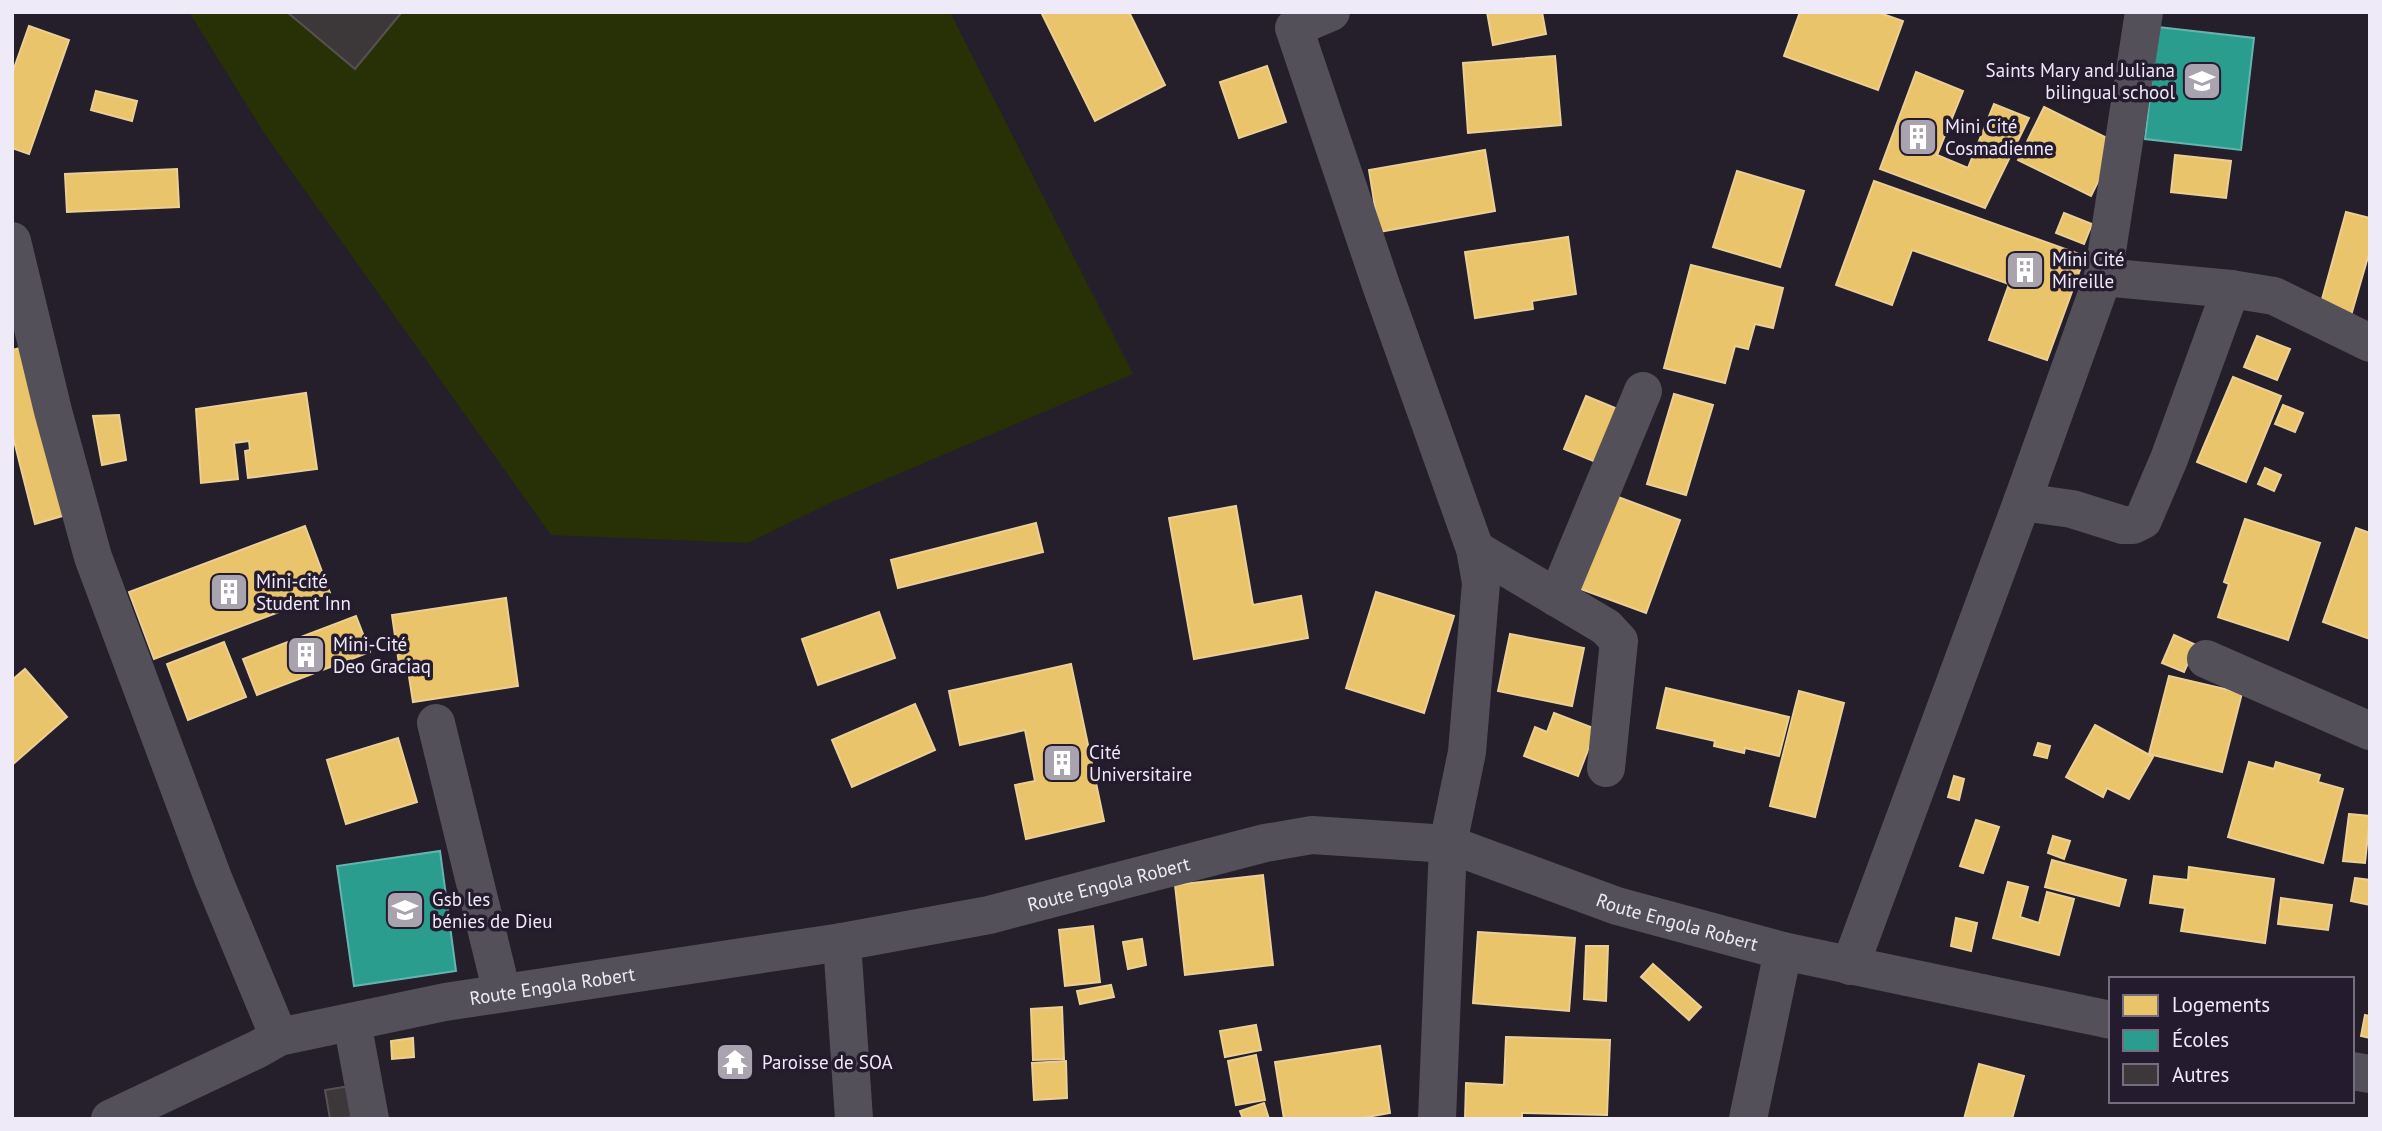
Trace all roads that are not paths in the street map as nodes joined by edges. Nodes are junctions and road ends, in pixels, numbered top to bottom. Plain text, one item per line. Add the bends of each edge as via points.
1 (1331, 12) edge
2 (2144, 12) edge
3 (1291, 20) edge
4 (12, 241) edge
5 (2103, 277) junction
6 (2231, 289) junction
7 (2370, 343) edge
8 (1643, 391) dead end
9 (2022, 502) junction
10 (1475, 549) junction
11 (1557, 598) junction
12 (2206, 659) dead end
13 (436, 723) dead end
14 (2370, 731) edge
15 (1606, 768) dead end
16 (1448, 844) junction
17 (842, 942) junction
18 (1783, 951) junction
19 (1850, 966) junction
20 (502, 993) junction
21 (2109, 1020) edge
22 (352, 1022) junction
23 (279, 1037) junction
24 (110, 1119) edge
25 (370, 1119) edge
26 (854, 1119) edge
27 (1437, 1119) edge
28 (1748, 1119) edge

1 - 3 street
2 - 5 street
3 - 10 street
4 - 23 street via 93,557 213,878
5 - 6 street
5 - 9 street
6 - 7 street via 2274,296
6 - 9 street via 2143,520 2123,525 2072,509
8 - 11 street
9 - 19 street
10 - 11 street
10 - 16 street via 1481,583 1467,752
11 - 15 street via 1606,627 1619,641
12 - 14 street
13 - 20 street
16 - 17 street, Route Engola Robert via 1312,835 1265,843 989,915
16 - 18 street, Route Engola Robert via 1617,906
16 - 27 street
17 - 20 street, Route Engola Robert
17 - 26 street
18 - 19 street, Route Engola Robert
18 - 28 street
19 - 21 street, Route Engola Robert
20 - 22 street, Route Engola Robert
22 - 23 street, Route Engola Robert
22 - 25 street
23 - 24 street, Route Engola Robert

